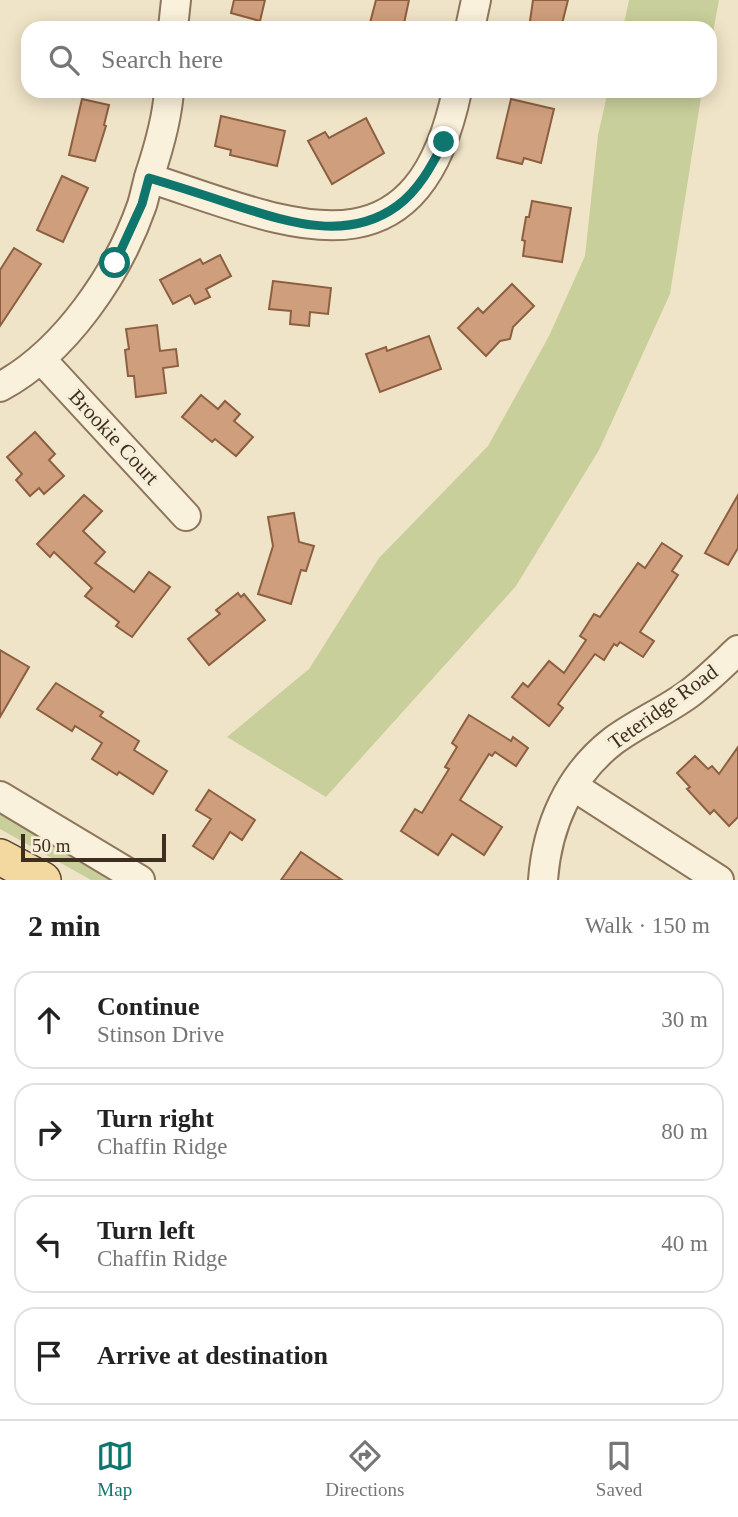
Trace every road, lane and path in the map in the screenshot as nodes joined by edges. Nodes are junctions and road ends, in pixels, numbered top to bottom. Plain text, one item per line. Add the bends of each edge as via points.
1 (176, 0) edge
2 (476, 0) edge
3 (174, 21) edge
4 (472, 21) edge
5 (168, 98) edge
6 (455, 98) edge
7 (149, 178) junction
8 (41, 359) junction
9 (0, 387) edge
10 (186, 516) dead end
11 (738, 650) edge
12 (573, 786) junction
13 (0, 796) edge
14 (0, 857) edge
15 (43, 880) edge
16 (140, 880) edge
17 (543, 880) edge
18 (719, 880) edge

1 - 3 street
2 - 4 street
5 - 7 street via 161,143
6 - 7 street via 444,142 414,190 397,206 359,224 327,227 287,222
7 - 8 street via 115,263 77,321
8 - 9 street
8 - 10 street, Brookie Court
11 - 12 street, Teteridge Road via 690,693 613,741
12 - 17 street, Teteridge Road via 553,826
12 - 18 street
13 - 16 street
14 - 15 main road

